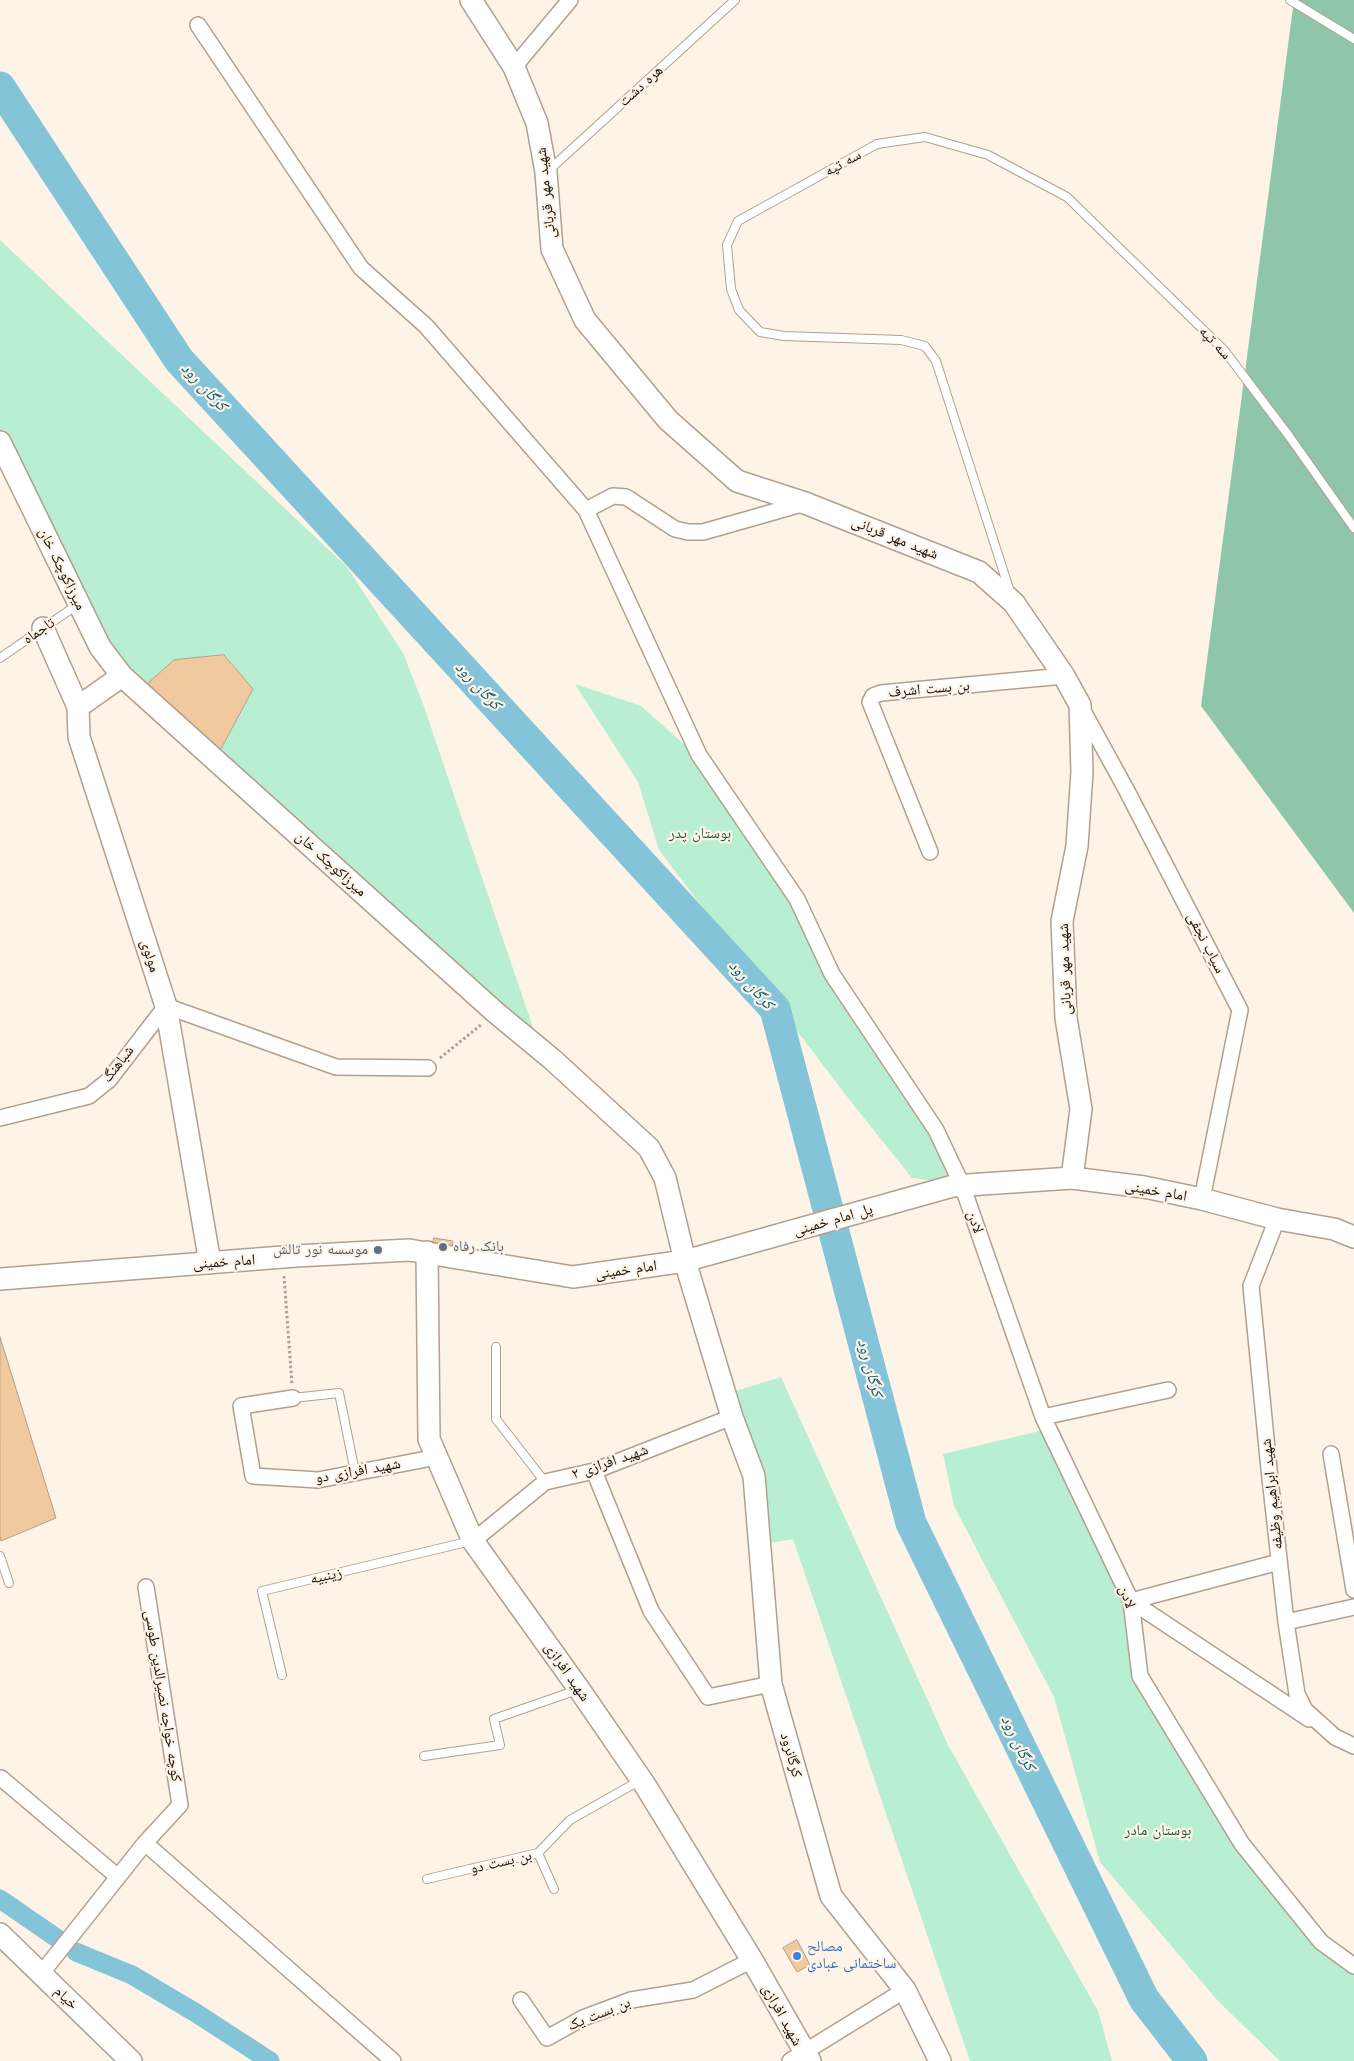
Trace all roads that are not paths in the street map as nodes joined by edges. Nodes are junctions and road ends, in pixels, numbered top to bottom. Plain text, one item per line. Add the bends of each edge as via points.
1 (471, 0) edge
2 (570, 0) edge
3 (735, 0) edge
4 (1290, 0) edge
5 (198, 25) dead end
6 (1354, 39) edge
7 (514, 67) junction
8 (546, 172) junction
9 (0, 442) edge
10 (805, 503) junction
11 (586, 510) junction
12 (1354, 528) edge
13 (1014, 603) junction
14 (79, 604) junction
15 (43, 628) junction
16 (0, 658) edge
17 (122, 676) junction
18 (1064, 676) junction
19 (1080, 705) junction
20 (78, 707) junction
21 (930, 852) dead end
22 (166, 1006) junction
23 (428, 1068) road end
24 (0, 1118) edge
25 (1072, 1178) junction
26 (958, 1186) junction
27 (1202, 1200) junction
28 (1277, 1219) junction
29 (1352, 1234) edge
30 (427, 1252) junction
31 (714, 1254) joint
32 (685, 1261) junction
33 (210, 1263) junction
34 (0, 1279) edge
35 (496, 1347) dead end
36 (1168, 1390) dead end
37 (293, 1398) joint
38 (732, 1417) junction
39 (1043, 1417) junction
40 (1332, 1454) dead end
41 (437, 1457) junction
42 (594, 1471) junction
43 (355, 1472) junction
44 (545, 1482) junction
45 (473, 1541) junction
46 (0, 1556) edge
47 (1279, 1562) junction
48 (9, 1583) dead end
49 (146, 1587) dead end
50 (1354, 1590) edge
51 (1132, 1600) junction
52 (1354, 1608) edge
53 (1286, 1622) junction
54 (282, 1675) dead end
55 (771, 1684) junction
56 (579, 1689) junction
57 (1335, 1737) junction
58 (1354, 1746) edge
59 (424, 1756) dead end
60 (1, 1778) edge
61 (641, 1780) junction
62 (145, 1843) junction
63 (538, 1853) junction
64 (118, 1877) junction
65 (427, 1879) dead end
66 (554, 1889) dead end
67 (0, 1934) edge
68 (752, 1960) junction
69 (1354, 1966) edge
70 (41, 1974) junction
71 (905, 1990) junction
72 (521, 2000) dead end
73 (801, 2058) edge
74 (131, 2061) edge
75 (393, 2061) edge
76 (940, 2061) edge

1 - 7 street, شهید مهر قربانی
2 - 7 street
3 - 8 lane, هره دشت
4 - 6 lane
5 - 11 street, لادن via 361,268 426,326
7 - 8 street, شهید مهر قربانی via 537,123
8 - 10 street, شهید مهر قربانی via 552,249 585,320 668,420 737,480
9 - 14 street, میرزاکوچک خان
10 - 11 street via 703,532 675,529 626,497 613,496
10 - 13 street, شهید مهر قربانی via 979,572
11 - 26 street, لادن via 699,755 797,899 832,974 936,1130
12 - 13 lane, سه تپه via 1224,350 1067,198 988,155 925,137 877,144 738,221 727,245 731,289 739,310 760,332 784,336 901,340 925,346 936,362
13 - 18 street, شهید مهر قربانی
14 - 15 lane, تاجماه
14 - 17 street, میرزاکوچک خان via 100,647
15 - 16 lane, تاجماه
15 - 20 street
17 - 20 street
17 - 32 street, میرزاکوچک خان via 649,1148 665,1178
18 - 19 street, شهید مهر قربانی
18 - 21 street, بن بست اشرف via 873,696 870,702
19 - 25 street, شهید مهر قربانی via 1082,772 1077,846 1062,921 1066,1018 1081,1109
19 - 27 street, سیاب نجفی via 1240,1010
20 - 22 street, مولوی via 79,737
22 - 23 street via 336,1067
22 - 24 street, شباهنگ via 109,1080 89,1096
22 - 33 street, مولوی
25 - 26 street, امام خمینی
25 - 27 street, امام خمینی via 1144,1187
26 - 31 street, پل امام خمینی
26 - 39 street, لادن
27 - 28 street, امام خمینی
28 - 29 street, امام خمینی
28 - 47 street, شهید ابراهیم وظیفه via 1252,1286
30 - 32 street, امام خمینی via 573,1277
30 - 33 street, امام خمینی via 409,1250
30 - 41 street, شهید افرازی via 429,1439
31 - 32 street, امام خمینی
32 - 38 street, میرزاکوچک خان
33 - 34 street, امام خمینی
35 - 44 lane via 496,1419
36 - 39 street
37 - 43 lane via 339,1393
37 - 43 street, شهید افرازی دو via 241,1406 253,1476 318,1480
38 - 42 street, شهید افرازی ۲
38 - 55 street, کرگانرود via 754,1476
39 - 51 street, لادن
40 - 50 street
41 - 43 street, شهید افرازی دو
41 - 45 street, شهید افرازی
42 - 44 street, شهید افرازی ۲
42 - 55 street via 651,1611 708,1697
44 - 45 street, شهید افرازی ۲
45 - 54 lane, زینبیه via 262,1591
45 - 56 street, شهید افرازی
46 - 48 lane
47 - 51 street
47 - 53 street, شهید ابراهیم وظیفه
49 - 62 street, کوچه خواجه نصیرالدین طوسی via 180,1805
51 - 57 street
51 - 69 street, لادن via 1140,1676 1242,1844 1321,1942
52 - 53 street
53 - 57 street, شهید ابراهیم وظیفه via 1297,1694 1305,1710
55 - 71 street, کرگانرود via 831,1896
56 - 59 lane via 494,1719 500,1746
56 - 61 street, شهید افرازی
57 - 58 street, شهید ابراهیم وظیفه
60 - 64 street
61 - 63 lane, بن بست دو via 570,1820
61 - 68 street, شهید افرازی
62 - 64 street
62 - 75 street
63 - 65 lane, بن بست دو
63 - 66 lane
64 - 70 street
67 - 70 street, خیام
68 - 72 street, بن بست یک via 694,1990 631,2000 583,2018 546,2038
68 - 73 street, شهید افرازی
70 - 74 street, خیام
71 - 73 street
71 - 76 street, کرگانرود

